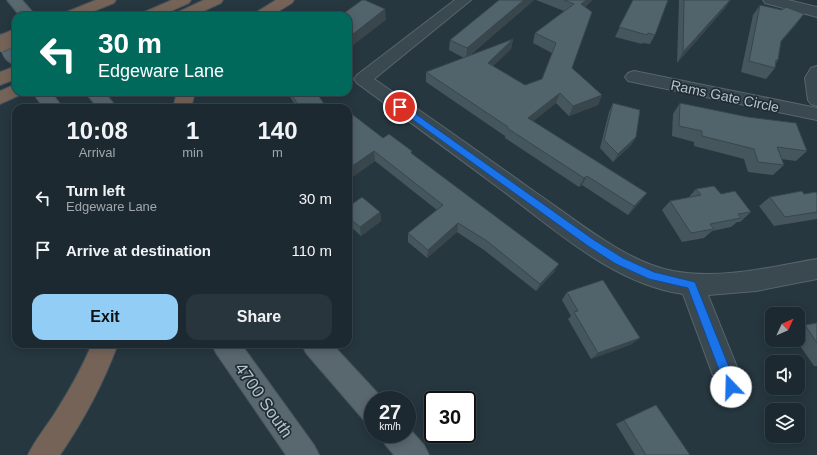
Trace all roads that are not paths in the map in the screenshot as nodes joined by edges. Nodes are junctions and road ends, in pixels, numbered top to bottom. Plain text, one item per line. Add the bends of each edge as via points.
1 (14, 0) edge
2 (184, 0) edge
3 (216, 0) edge
4 (287, 0) edge
5 (464, 0) edge
6 (770, 0) edge
7 (104, 2) edge
8 (24, 12) edge
9 (79, 12) edge
10 (156, 12) edge
11 (190, 12) edge
12 (267, 12) edge
13 (817, 12) edge
14 (0, 39) edge
15 (12, 39) edge
16 (0, 44) edge
17 (12, 55) edge
18 (817, 72) edge
19 (12, 74) edge
20 (634, 77) dead end
21 (0, 79) edge
22 (12, 92) edge
23 (44, 96) edge
24 (98, 96) edge
25 (0, 98) edge
26 (817, 100) edge
27 (51, 104) edge
28 (104, 104) edge
29 (817, 114) edge
30 (817, 269) edge
31 (692, 285) junction
32 (103, 348) edge
33 (228, 348) edge
34 (319, 348) edge
35 (731, 387) dead end
36 (364, 399) edge
37 (403, 443) edge
38 (43, 455) edge
39 (304, 455) edge
40 (414, 455) edge

1 - 8 main road
2 - 10 highway
3 - 11 highway
4 - 12 highway
5 - 31 street via 362,79 591,243 620,261 653,276
6 - 13 street
7 - 9 highway
14 - 17 main road
15 - 16 highway, bridge
18 - 26 street via 814,78
19 - 21 highway
20 - 29 street, Rams Gate Circle
22 - 25 highway
23 - 27 main road
24 - 28 main road
30 - 31 street via 728,284
31 - 35 street
32 - 38 highway via 81,395
33 - 39 main road, 4700 South
34 - 36 main road
37 - 40 main road

